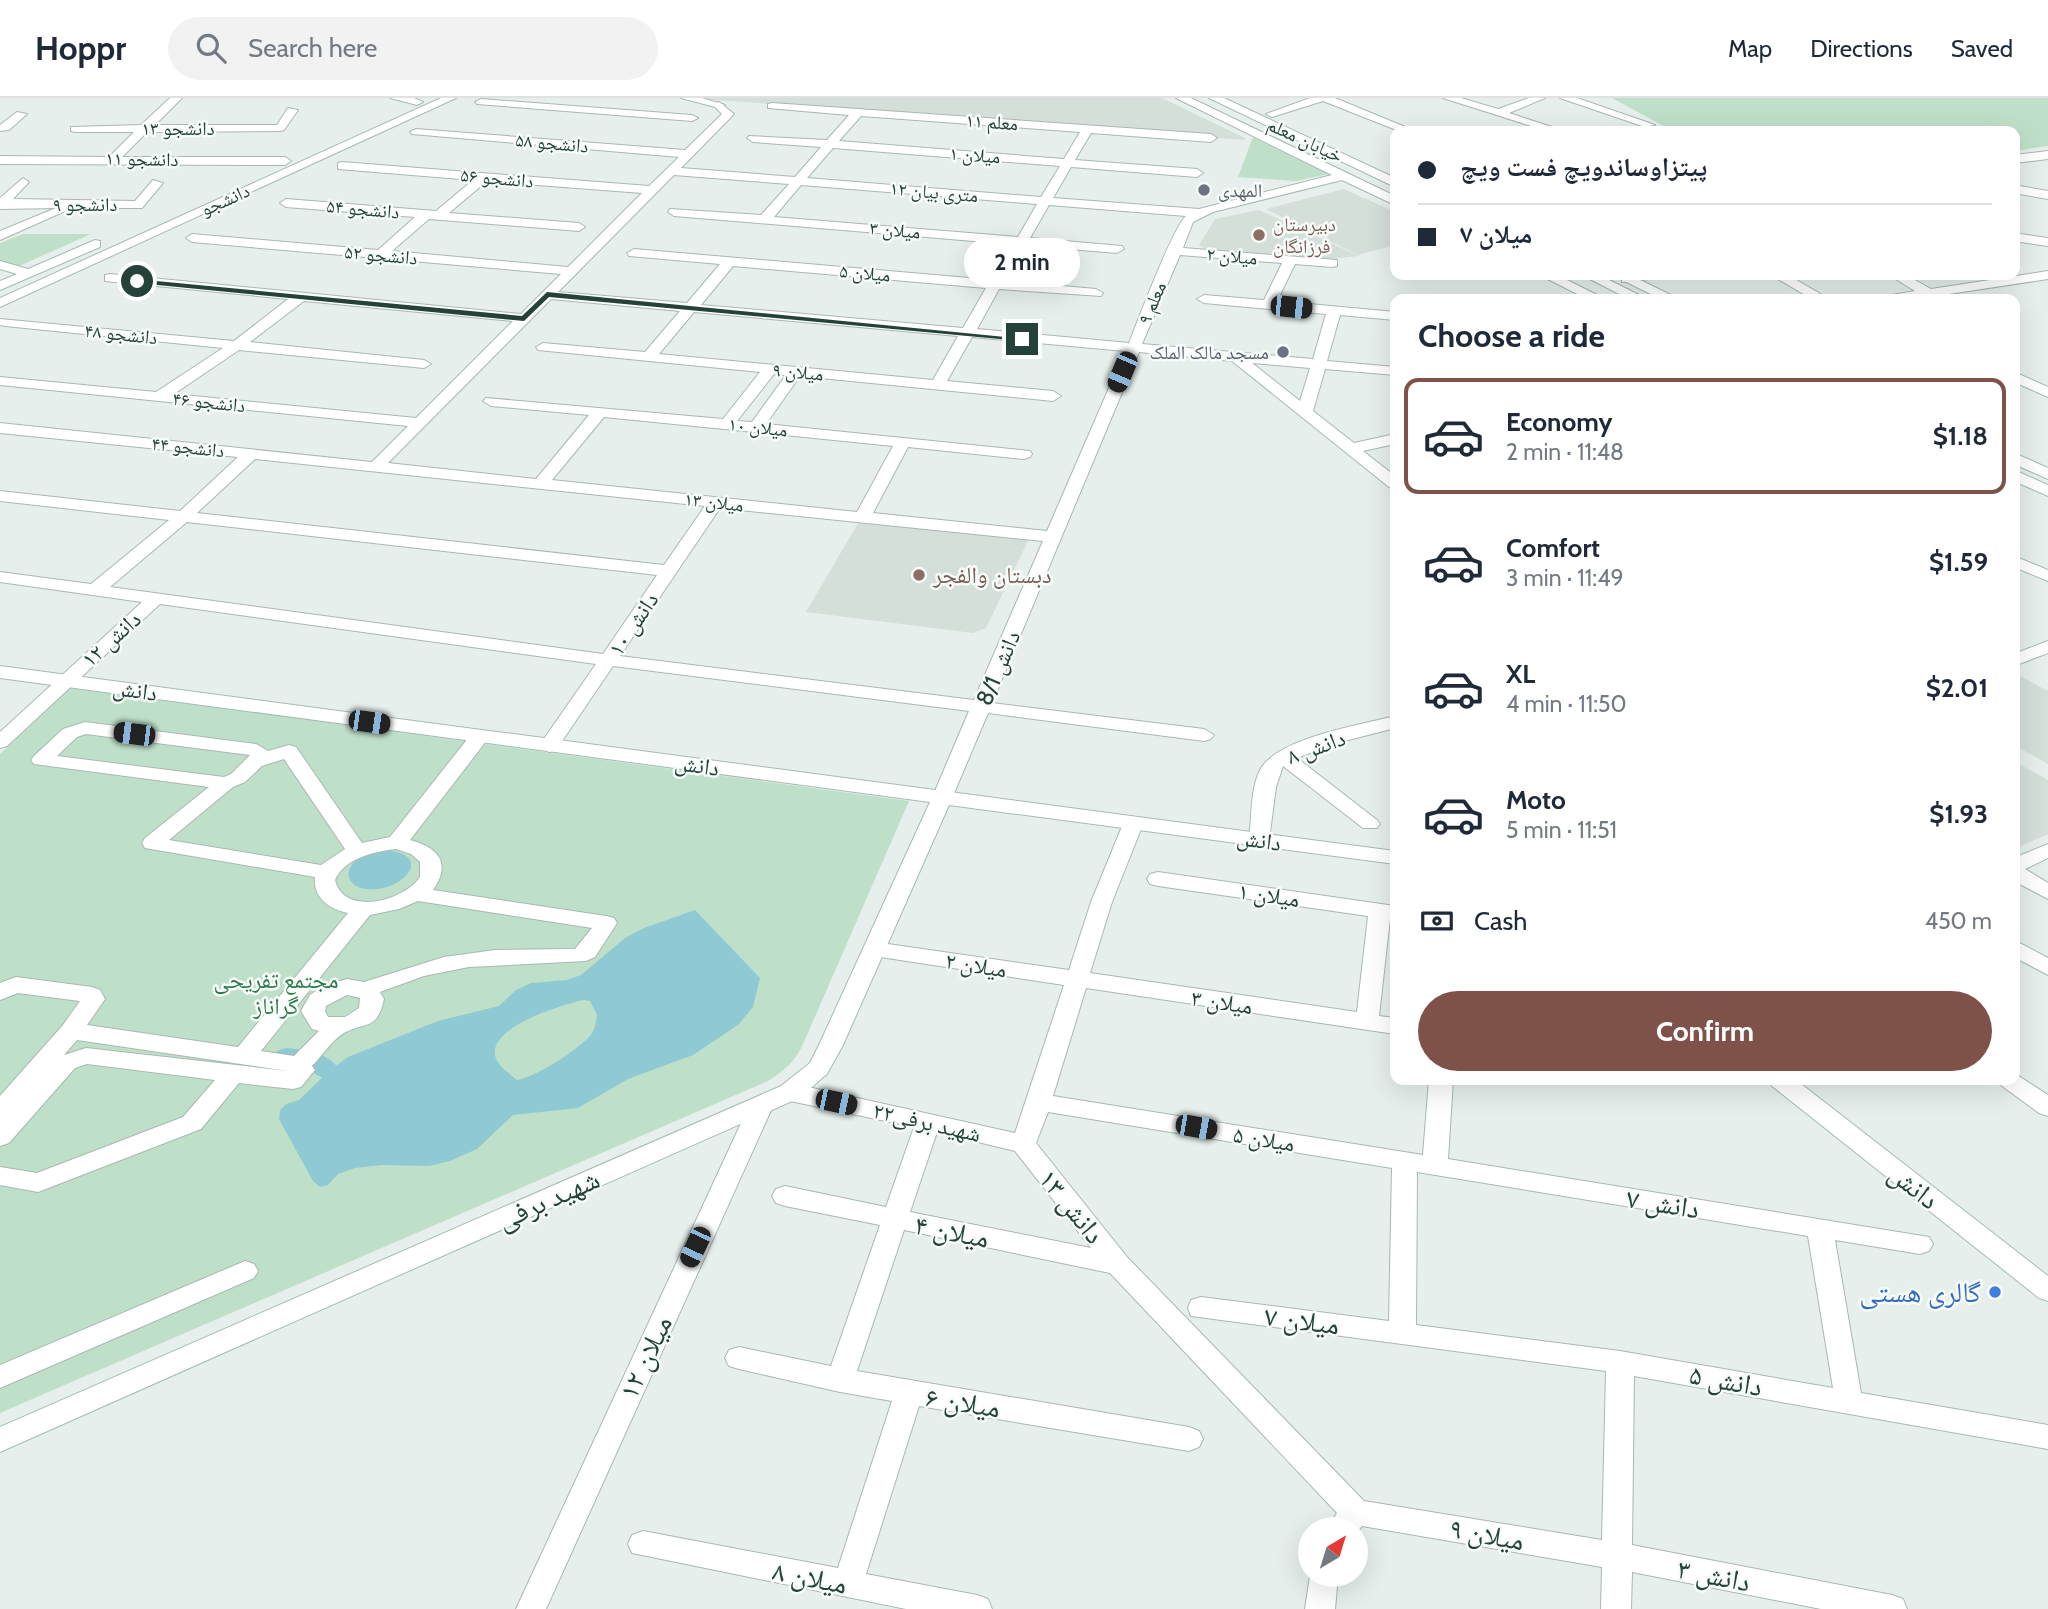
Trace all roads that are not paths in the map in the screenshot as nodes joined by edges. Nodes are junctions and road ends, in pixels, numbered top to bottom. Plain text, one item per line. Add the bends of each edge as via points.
1 (176, 98) edge
2 (450, 98) edge
3 (596, 98) edge
4 (687, 98) edge
5 (1182, 98) edge
6 (1215, 98) edge
7 (1238, 98) edge
8 (1323, 98) edge
9 (1449, 98) edge
10 (1539, 98) edge
11 (1566, 98) edge
12 (1600, 98) edge
13 (412, 99) edge
14 (481, 102) dead end
15 (772, 106) dead end
16 (292, 110) dead end
17 (582, 110) junction
18 (91, 112) dead end
19 (858, 112) junction
20 (1498, 113) junction
21 (20, 114) dead end
22 (215, 114) dead end
23 (1272, 114) junction
24 (692, 118) dead end
25 (1396, 126) edge
26 (1541, 126) edge
27 (1649, 126) edge
28 (1651, 126) edge
29 (0, 128) edge
30 (146, 128) junction
31 (204, 129) junction
32 (1087, 129) junction
33 (416, 132) dead end
34 (1295, 136) junction
35 (753, 138) dead end
36 (1211, 138) dead end
37 (1272, 141) junction
38 (830, 144) junction
39 (688, 154) junction
40 (2048, 155) edge
41 (114, 158) junction
42 (2020, 158) edge
43 (0, 160) edge
44 (285, 161) junction
45 (1067, 163) junction
46 (342, 166) dead end
47 (1390, 169) edge
48 (671, 171) junction
49 (1197, 173) dead end
50 (1343, 176) junction
51 (484, 177) junction
52 (798, 181) junction
53 (1390, 181) edge
54 (23, 183) dead end
55 (157, 183) dead end
56 (652, 190) junction
57 (2020, 190) edge
58 (2048, 195) edge
59 (1390, 199) edge
60 (1045, 201) junction
61 (286, 203) dead end
62 (1, 204) edge
63 (75, 205) junction
64 (674, 212) dead end
65 (1198, 213) junction
66 (433, 215) junction
67 (154, 218) dead end
68 (765, 219) junction
69 (579, 227) dead end
70 (0, 236) edge
71 (192, 238) dead end
72 (2020, 238) edge
73 (104, 240) dead end
74 (1022, 241) junction
75 (2048, 242) edge
76 (1116, 249) dead end
77 (1174, 251) junction
78 (634, 253) dead end
79 (380, 255) junction
80 (730, 261) junction
81 (1290, 261) junction
82 (1332, 263) dead end
83 (0, 265) edge
84 (571, 271) junction
85 (29, 273) junction
86 (2048, 275) edge
87 (110, 278) dead end
88 (2020, 279) edge
89 (1558, 280) edge
90 (1600, 280) edge
91 (1630, 280) edge
92 (1787, 280) edge
93 (1905, 280) edge
94 (2015, 280) edge
95 (995, 284) junction
96 (0, 286) edge
97 (1096, 293) dead end
98 (1929, 293) junction
99 (1587, 294) edge
100 (1630, 294) edge
101 (1661, 294) edge
102 (1813, 294) edge
103 (1923, 294) edge
104 (547, 295) junction
105 (300, 297) junction
106 (1204, 299) dead end
107 (0, 303) edge
108 (1269, 304) junction
109 (690, 308) junction
110 (1334, 311) junction
111 (1390, 316) edge
112 (524, 318) junction
113 (5, 322) dead end
114 (967, 334) junction
115 (237, 345) junction
116 (543, 347) dead end
117 (1132, 349) junction
118 (648, 358) junction
119 (1237, 358) junction
120 (424, 364) dead end
121 (1319, 364) junction
122 (769, 369) junction
123 (1390, 371) edge
124 (796, 372) junction
125 (2020, 379) edge
126 (0, 381) edge
127 (938, 385) junction
128 (2048, 393) edge
129 (159, 397) junction
130 (1053, 397) dead end
131 (491, 401) dead end
132 (1305, 411) junction
133 (600, 412) junction
134 (419, 423) junction
135 (727, 424) junction
136 (756, 427) junction
137 (0, 428) edge
138 (1390, 440) edge
139 (903, 442) junction
140 (1353, 448) junction
141 (251, 454) junction
142 (1024, 454) dead end
143 (2020, 461) edge
144 (376, 467) junction
145 (2048, 474) edge
146 (2020, 478) edge
147 (1390, 480) edge
148 (540, 484) junction
149 (2048, 491) edge
150 (0, 496) edge
151 (716, 502) junction
152 (183, 517) junction
153 (863, 517) junction
154 (1052, 537) junction
155 (2020, 564) edge
156 (668, 571) junction
157 (2048, 576) edge
158 (0, 577) edge
159 (94, 591) junction
160 (156, 597) junction
161 (2048, 646) edge
162 (2020, 658) edge
163 (608, 660) junction
164 (0, 672) edge
165 (65, 681) junction
166 (981, 708) junction
167 (1390, 723) edge
168 (1204, 735) dead end
169 (480, 736) junction
170 (0, 742) edge
171 (550, 746) junction
172 (1283, 757) junction
173 (256, 761) junction
174 (226, 783) junction
175 (942, 798) junction
176 (1133, 824) junction
177 (1370, 824) dead end
178 (1259, 840) junction
179 (396, 843) junction
180 (356, 850) junction
181 (2048, 850) edge
182 (1390, 857) edge
183 (2020, 863) edge
184 (328, 873) junction
185 (2020, 875) edge
186 (1158, 879) dead end
187 (2048, 892) edge
188 (416, 894) junction
189 (363, 909) junction
190 (1387, 912) edge
191 (874, 949) junction
192 (2020, 951) edge
193 (2048, 968) edge
194 (1077, 981) junction
195 (365, 990) junction
196 (0, 992) edge
197 (1367, 1022) junction
198 (1390, 1025) edge
199 (337, 1026) junction
200 (71, 1031) junction
201 (230, 1064) junction
202 (1441, 1085) edge
203 (1786, 1085) edge
204 (2017, 1085) edge
205 (789, 1092) junction
206 (1040, 1102) junction
207 (761, 1106) junction
208 (2048, 1107) edge
209 (0, 1112) edge
210 (928, 1121) junction
211 (0, 1137) edge
212 (1023, 1144) junction
213 (1405, 1162) junction
214 (1435, 1167) junction
215 (0, 1175) edge
216 (785, 1196) dead end
217 (895, 1220) junction
218 (1820, 1228) junction
219 (1920, 1244) dead end
220 (1118, 1264) junction
221 (245, 1271) dead end
222 (2048, 1291) edge
223 (1201, 1308) dead end
224 (1402, 1333) junction
225 (739, 1358) dead end
226 (1620, 1362) junction
227 (0, 1377) edge
228 (840, 1381) junction
229 (909, 1393) junction
230 (1849, 1402) junction
231 (2048, 1437) edge
232 (1189, 1439) dead end
233 (0, 1440) edge
234 (1344, 1517) edge
235 (1368, 1524) edge
236 (643, 1544) dead end
237 (1618, 1556) junction
238 (848, 1584) junction
239 (1322, 1587) edge
240 (915, 1603) edge
241 (531, 1609) edge
242 (977, 1609) edge
243 (1320, 1609) edge
244 (1616, 1609) edge
245 (1892, 1609) edge

1 - 30 street
2 - 107 street, دانشجو
3 - 17 street
4 - 39 street via 719,105 728,114
5 - 37 street
6 - 34 street, خیابان معلم
7 - 23 street, خیابان معلم
8 - 23 street
8 - 25 street
9 - 20 street
10 - 20 street
11 - 27 street
12 - 28 street
13 - 44 street, دانشجو
14 - 17 street
15 - 19 street, معلم ۱۱
16 - 31 street, دانشجو ۱۳ via 280,128
17 - 24 street
18 - 30 street, دانشجو ۱۳ via 75,129
19 - 32 street, معلم ۱۱
19 - 38 street
20 - 26 street
21 - 29 street
22 - 31 street
23 - 47 street, خیابان معلم
30 - 31 street, دانشجو ۱۳
30 - 41 street
32 - 36 street, معلم ۱۱
32 - 45 street
33 - 39 street, دانشجو ۵۸
34 - 37 street
34 - 53 street, خیابان معلم
35 - 38 street, میلان ۱
37 - 50 street
38 - 45 street, میلان ۱
38 - 52 street
39 - 48 street
40 - 42 street
41 - 43 street, دانشجو ۱۱
41 - 44 street, دانشجو ۱۱
44 - 67 street, دانشجو
45 - 49 street, میلان ۱
45 - 60 street
46 - 51 street, دانشجو ۵۶
48 - 52 street, ۱۲ متری بیان
48 - 56 street
50 - 59 street
50 - 65 street
51 - 56 street, دانشجو ۵۶
51 - 66 street
52 - 60 street, ۱۲ متری بیان
52 - 68 street
54 - 62 street
55 - 63 street, دانشجو ۹ via 138,205
56 - 84 street
57 - 58 street
60 - 65 street, ۱۲ متری بیان
60 - 74 street
61 - 66 street, دانشجو ۵۴
62 - 63 street, دانشجو ۹
63 - 70 street
64 - 68 street, میلان ۳
65 - 77 street, معلم ۹ via 1188,220
66 - 69 street, دانشجو ۵۴
66 - 79 street
68 - 74 street, میلان ۳
71 - 79 street, دانشجو ۵۲
72 - 75 street
73 - 85 street
74 - 76 street, میلان ۳
77 - 81 street, میلان ۲
77 - 117 street, معلم ۹
78 - 80 street, میلان ۵
79 - 84 street, دانشجو ۵۲
80 - 95 street, میلان ۵
80 - 109 street
81 - 82 street
81 - 108 street
83 - 85 street
84 - 104 street
85 - 96 street
86 - 88 street
87 - 105 street
89 - 99 street
90 - 100 street
91 - 101 street
92 - 102 street
93 - 98 street
94 - 98 street
95 - 97 street, میلان ۵
95 - 114 street
98 - 103 street
104 - 109 street
104 - 112 street
105 - 112 street
105 - 115 street
106 - 108 street
108 - 110 street
109 - 114 street
109 - 118 street
110 - 111 street
110 - 121 street
112 - 134 street
113 - 115 street, دانشجو ۴۸
114 - 117 street
114 - 127 street
115 - 120 street, دانشجو ۴۸
115 - 129 street
116 - 118 street, میلان ۹
117 - 119 street
117 - 154 street, معلم ۹
118 - 122 street, میلان ۹
119 - 121 street
119 - 132 street
121 - 123 street
121 - 132 street
122 - 124 street, میلان ۹
122 - 135 street
124 - 127 street, میلان ۹
124 - 136 street
125 - 128 street
126 - 129 street, دانشجو ۴۶
127 - 130 street, میلان ۹
129 - 134 street, دانشجو ۴۶
131 - 133 street, میلان ۱۰
132 - 140 street
133 - 135 street, میلان ۱۰
133 - 148 street
134 - 144 street
135 - 136 street, میلان ۱۰
136 - 139 street, میلان ۱۰
137 - 141 street, دانشجو ۴۴
138 - 140 street
139 - 142 street, میلان ۱۰
139 - 153 street
140 - 147 street
141 - 144 street, دانشجو ۴۴
141 - 152 street
143 - 145 street
144 - 148 street, میلان ۱۳
146 - 149 street
148 - 151 street, میلان ۱۳
150 - 152 street
151 - 153 street, میلان ۱۳
151 - 156 street, دانش ۱۰
152 - 156 street
152 - 159 street
153 - 154 street, میلان ۱۳
154 - 166 street, دانش 8/1
155 - 157 street
156 - 163 street, دانش ۱۰
158 - 159 street
159 - 160 street
160 - 163 street
160 - 165 street, دانش ۱۲
161 - 162 street
163 - 166 street
163 - 171 street, دانش ۱۰
164 - 165 street, دانش
165 - 169 street, دانش
165 - 170 street, دانش ۱۲
166 - 168 street
166 - 175 street, دانش 8/1
167 - 172 street, دانش ۸
169 - 171 street, دانش
169 - 179 street
171 - 175 street, دانش
172 - 177 street
172 - 178 street, دانش ۸ via 1270,768
173 - 174 street
173 - 174 street via 261,755 256,750 85,728 70,733 41,760
173 - 180 street via 289,751
174 - 184 street via 152,843
175 - 176 street, دانش
175 - 191 street, شهید برفی
176 - 178 street, دانش
176 - 194 street via 1110,873
178 - 182 street, دانش
179 - 180 street
179 - 188 street via 424,852 432,861 428,883
180 - 184 street
181 - 183 street
184 - 189 street via 327,893 335,901
185 - 187 street
186 - 190 street, میلان ۱
188 - 189 street via 401,902
188 - 195 street via 606,923 587,952 578,956 440,963
189 - 201 street via 256,1044
190 - 197 street
191 - 194 street, میلان ۲
191 - 205 street, شهید برفی via 819,1068
192 - 193 street
194 - 197 street, میلان ۳
194 - 206 street
195 - 199 street via 373,999 370,1011 356,1022
195 - 199 street via 337,989 320,998 313,1011 315,1018
196 - 200 street via 16,985 92,995 94,999
197 - 198 street, میلان ۳
199 - 201 street via 299,1065 303,1070 293,1081
200 - 201 street
200 - 209 street
201 - 211 street via 75,1058
201 - 215 street via 192,1122 38,1183
202 - 214 street
203 - 222 street, دانش
204 - 208 street
205 - 207 street, شهید برفی
205 - 210 street, شهید برفی۲۲
206 - 212 street
206 - 213 street, میلان ۵
207 - 233 street, شهید برفی
207 - 241 street, میلان ۱۲
210 - 212 street, شهید برفی۲۲
210 - 217 street
212 - 220 street, دانش ۱۳
213 - 214 street, دانش ۷
213 - 224 street
214 - 218 street, دانش ۷
216 - 217 street, میلان ۴
217 - 220 street, میلان ۴
217 - 228 street
218 - 219 street, دانش ۷
218 - 230 street
220 - 234 street, دانش ۱۳
221 - 227 street
223 - 224 street, میلان ۷
224 - 226 street, دانش ۵
225 - 228 street, میلان ۶
226 - 230 street, دانش ۵
226 - 237 street
228 - 229 street, میلان ۶
229 - 232 street, میلان ۶
229 - 238 street
230 - 231 street, دانش ۵
235 - 237 street, میلان ۹
236 - 238 street, میلان ۸
237 - 244 street
237 - 245 street, دانش ۳
238 - 240 street, میلان ۸
239 - 243 street
240 - 242 street, میلان ۸

